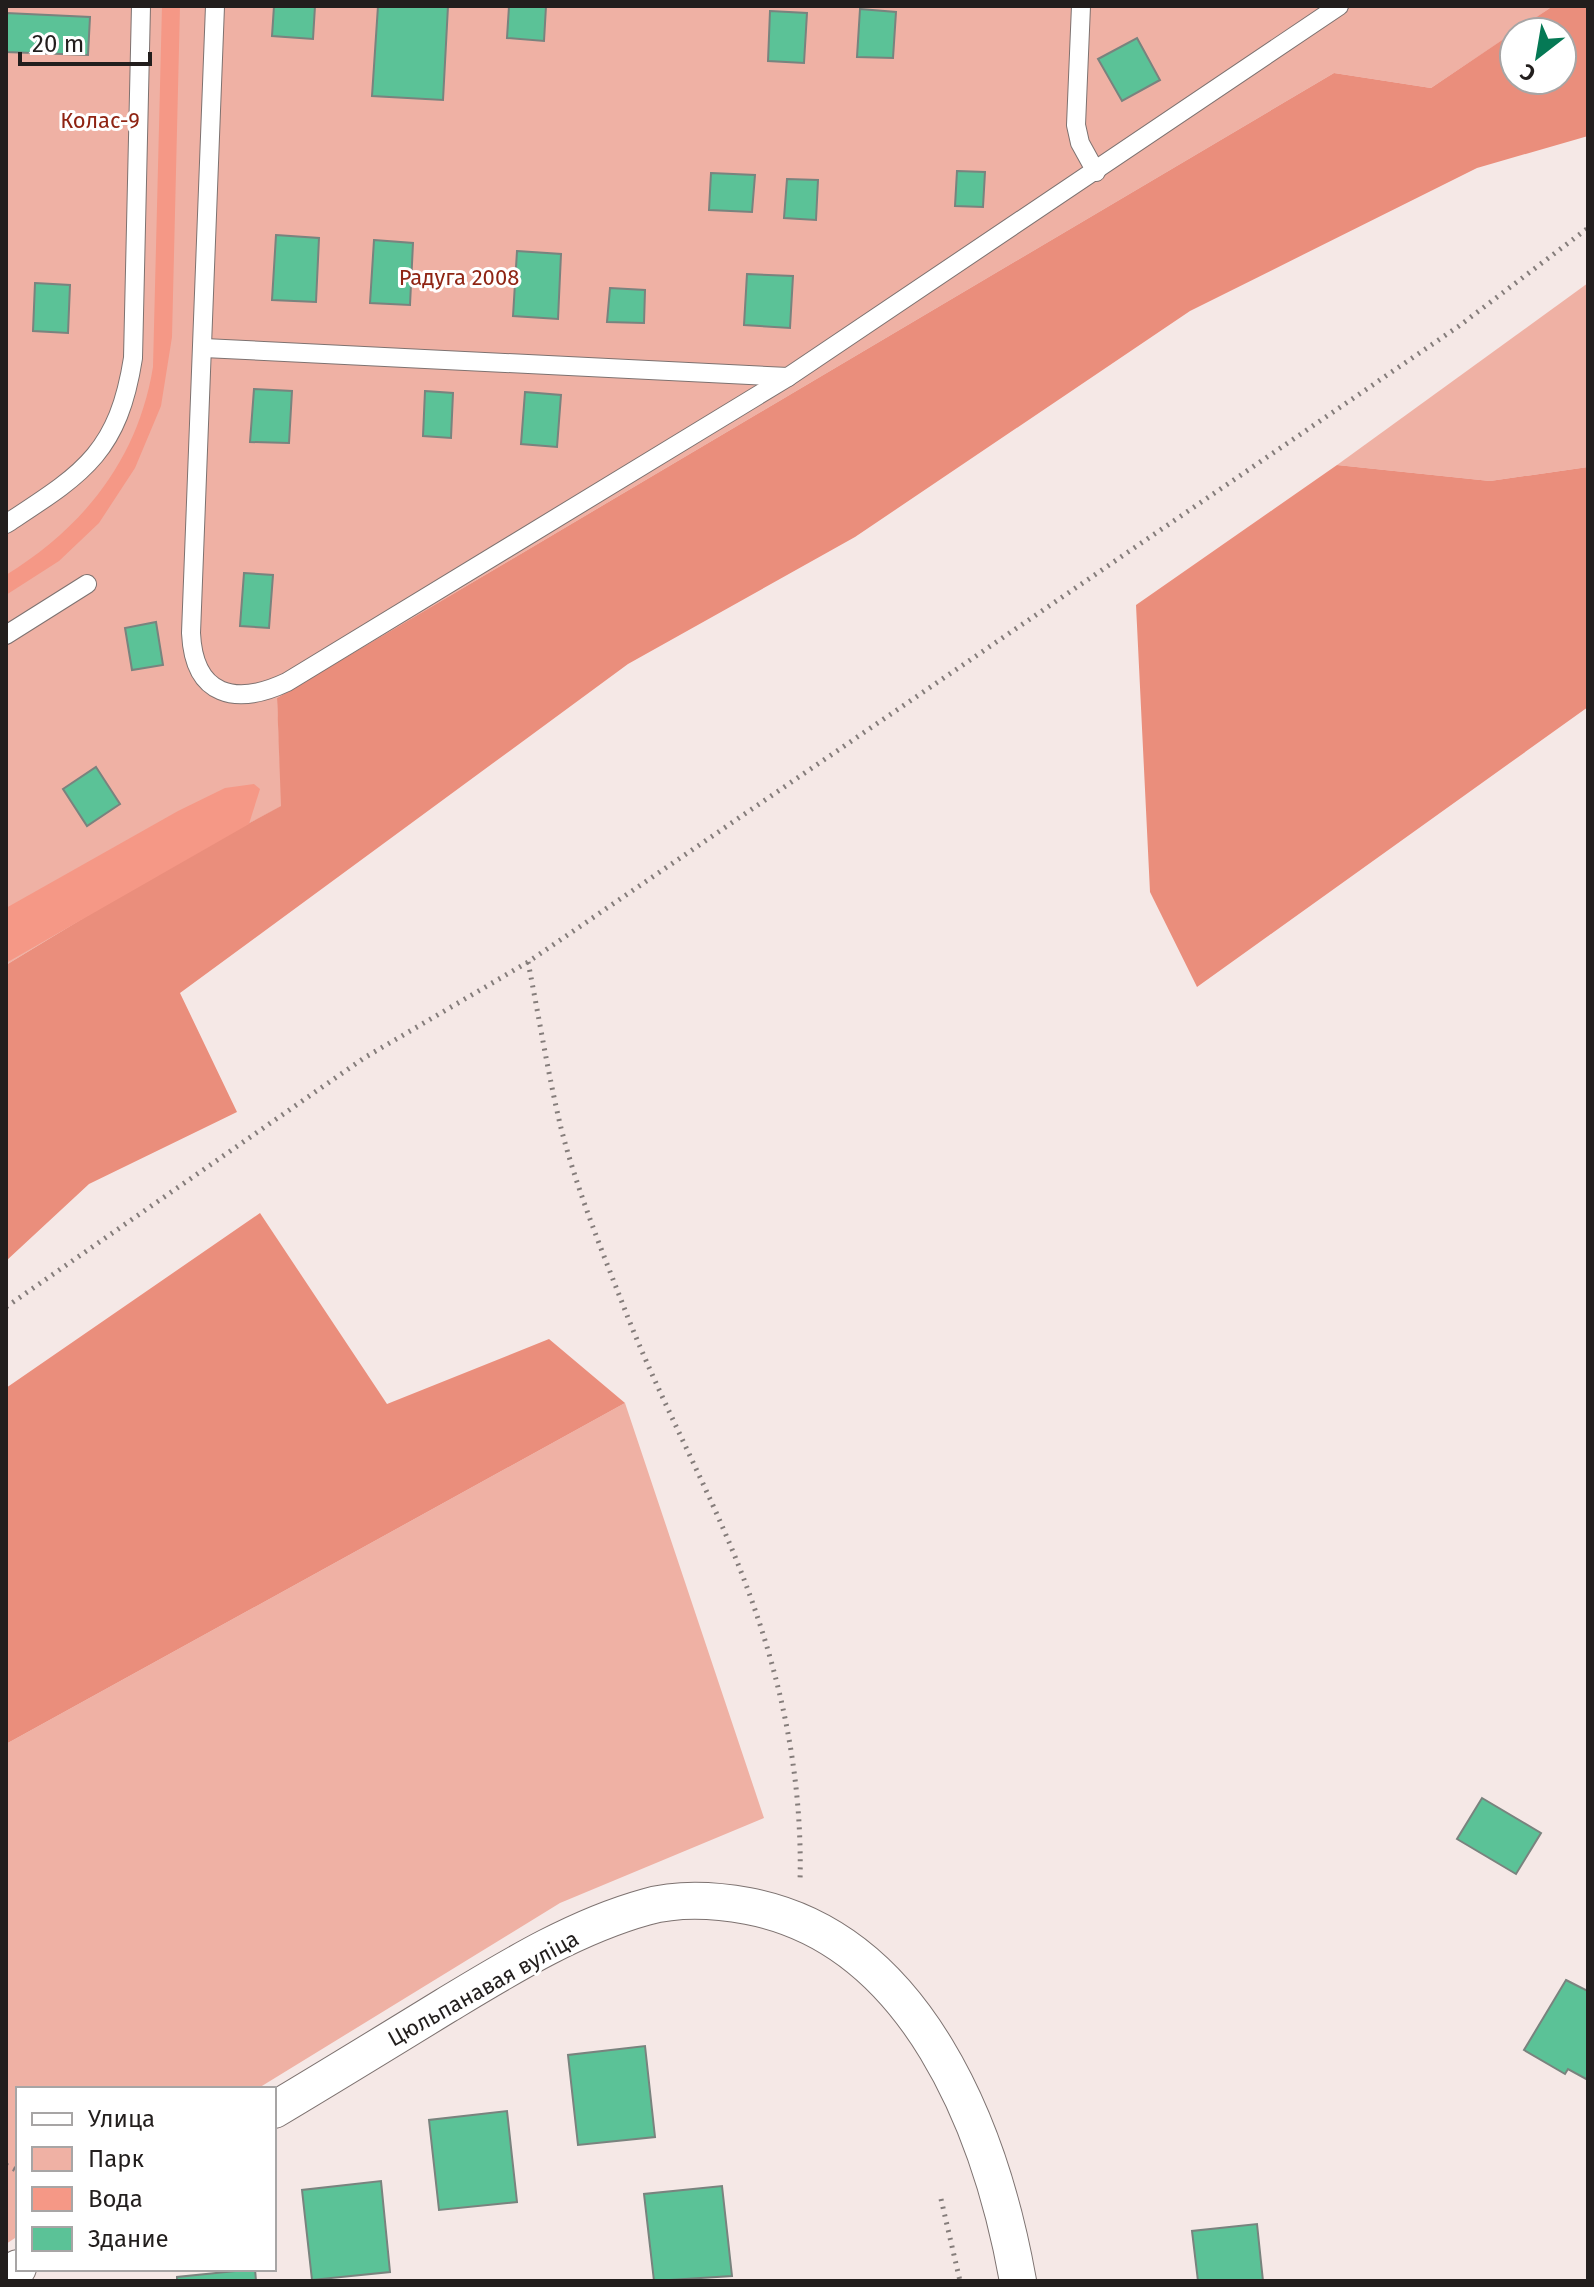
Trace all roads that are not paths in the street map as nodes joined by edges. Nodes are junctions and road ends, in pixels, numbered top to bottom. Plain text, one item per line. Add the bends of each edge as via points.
1 (141, 6) edge
2 (215, 6) edge
3 (1081, 6) edge
4 (1339, 6) edge
5 (1096, 172) junction
6 (204, 348) junction
7 (788, 377) junction
8 (6, 524) edge
9 (87, 584) dead end
10 (6, 635) edge
11 (276, 2109) edge
12 (1018, 2281) edge

1 - 8 lane via 133,358 127,396 96,457 70,482
2 - 6 lane
3 - 5 lane via 1076,125
4 - 5 lane
5 - 7 lane
6 - 7 lane
6 - 7 lane via 192,652 207,682 235,695 253,695 287,682
9 - 10 lane
11 - 12 street, Цюльпанавая вуліца via 499,1974 610,1919 648,1906 725,1902 799,1920 827,1934 880,1975 925,2032 989,2166

